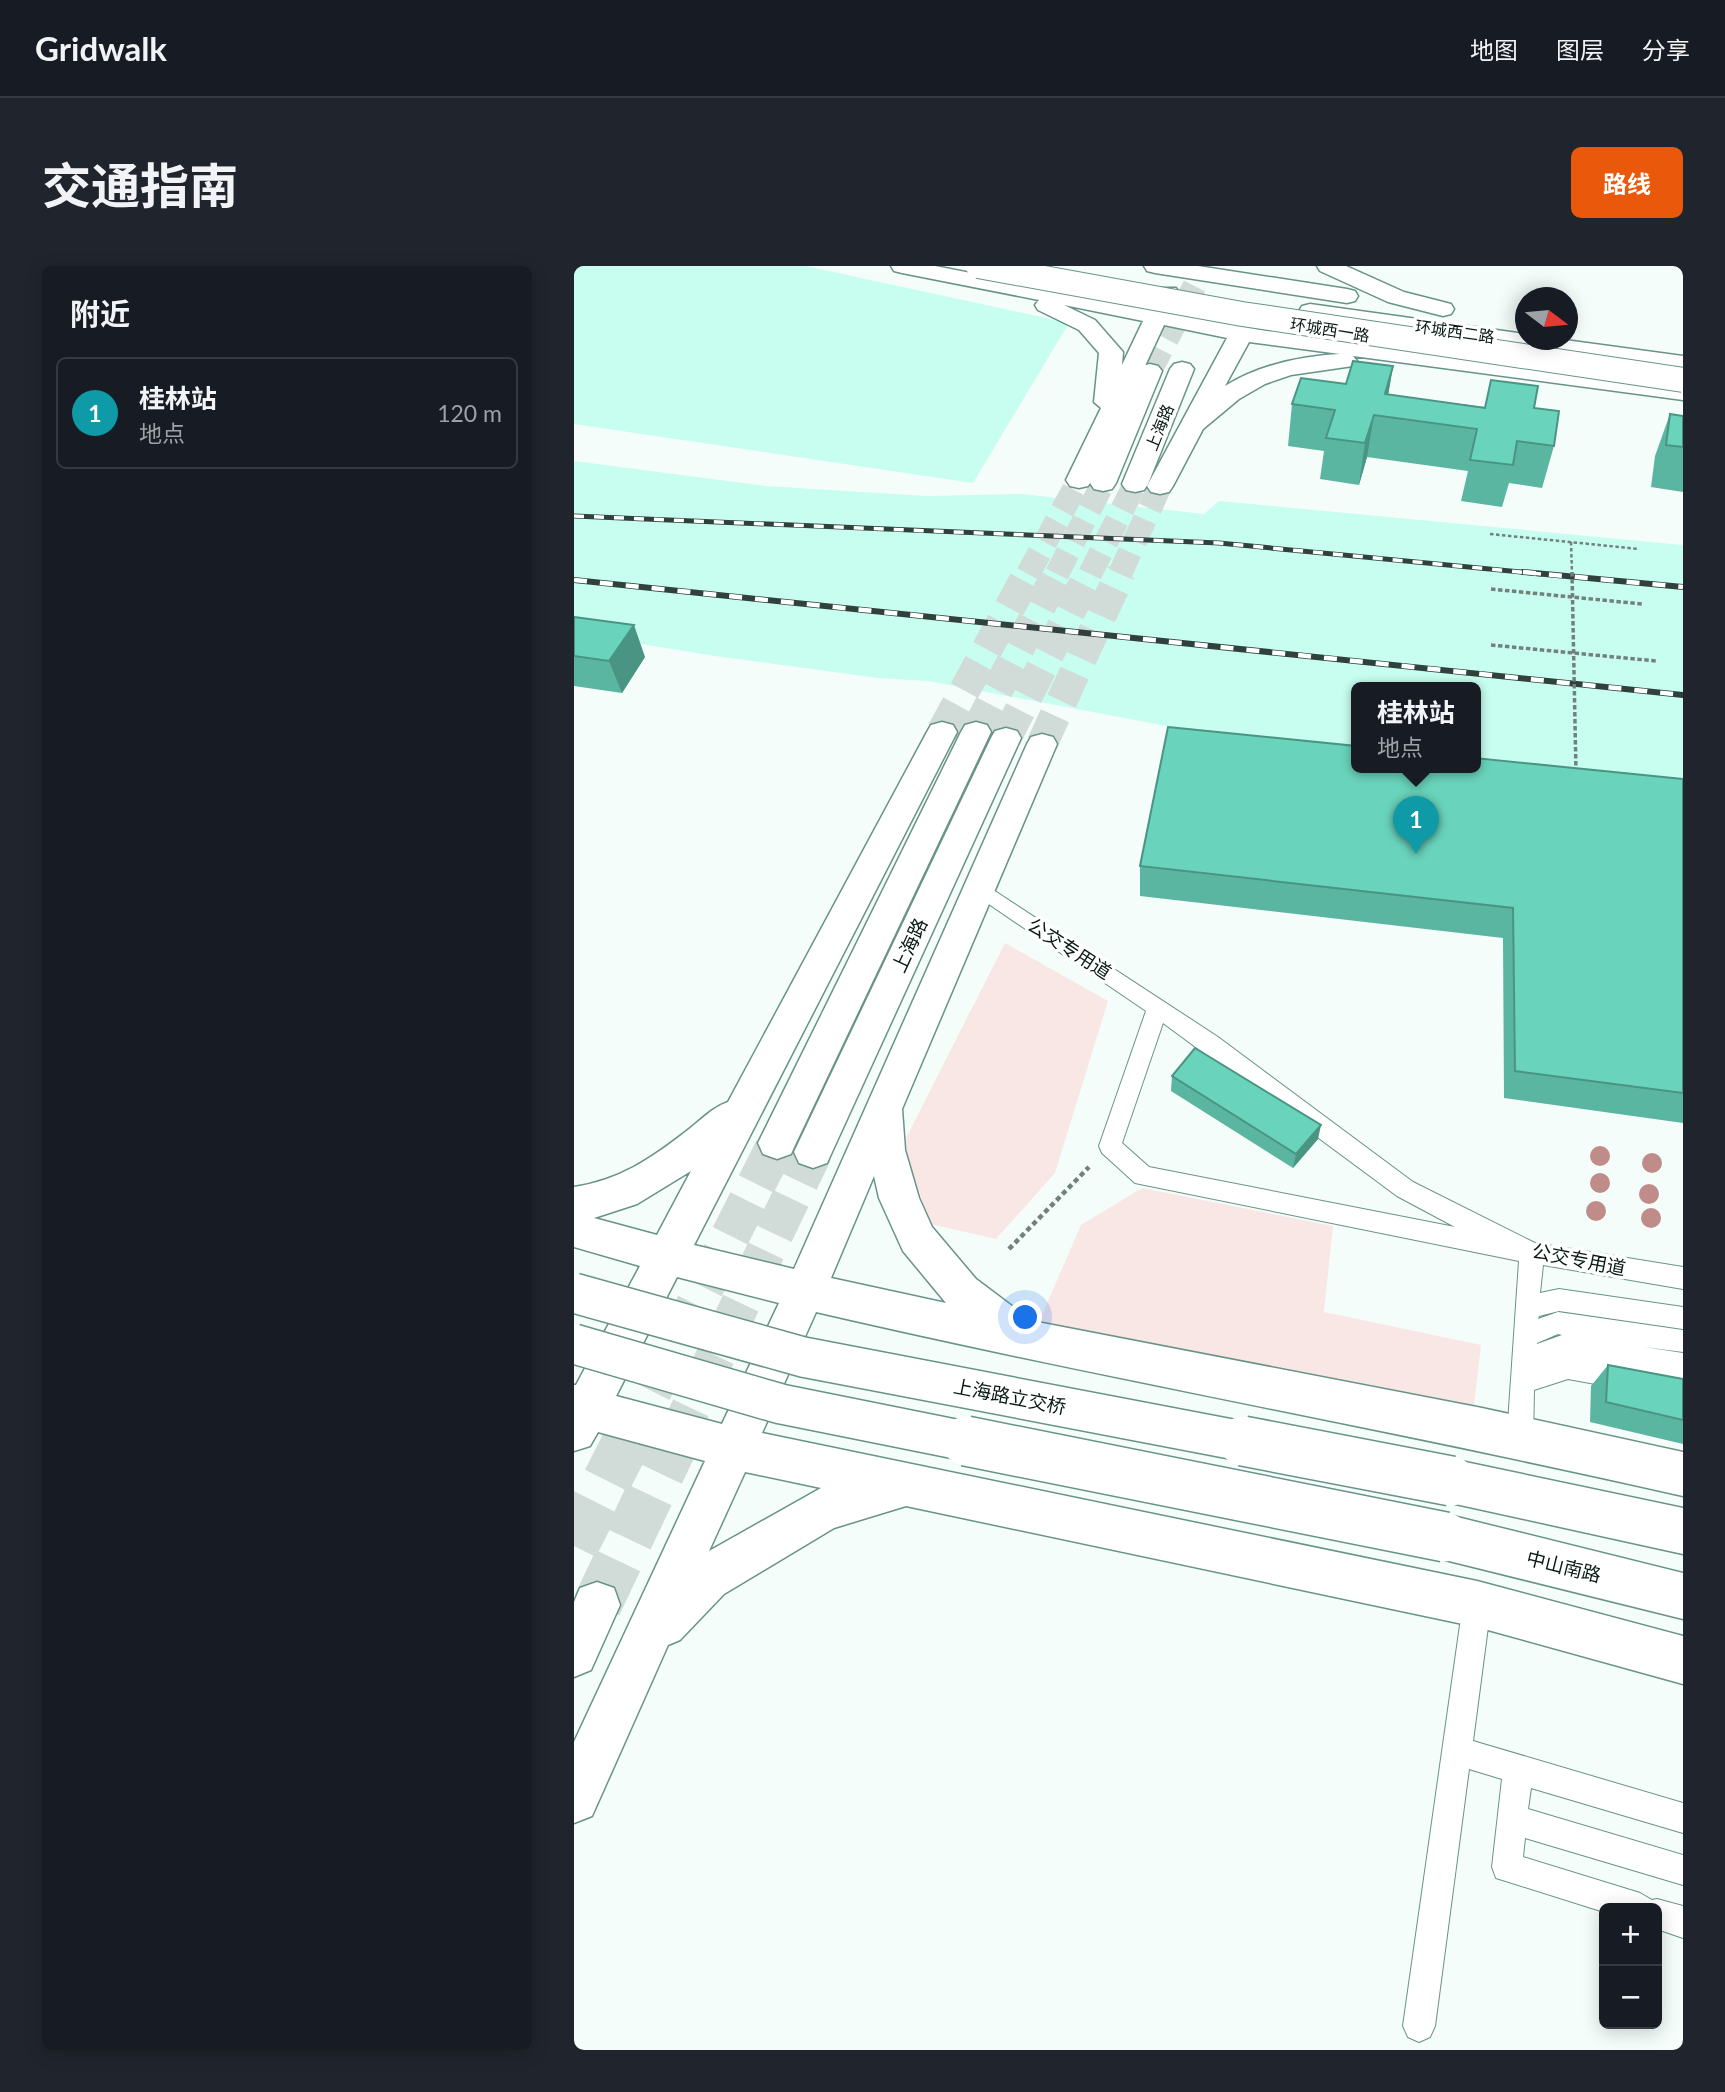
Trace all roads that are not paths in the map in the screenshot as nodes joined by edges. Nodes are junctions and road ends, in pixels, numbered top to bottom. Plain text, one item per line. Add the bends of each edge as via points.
1 (902, 266) edge
2 (1056, 266) edge
3 (1328, 266) edge
4 (1171, 267) edge
5 (983, 274) edge
6 (1270, 275) edge
7 (1310, 311) joint
8 (1455, 312) junction
9 (1157, 315) junction
10 (1515, 321) edge
11 (1578, 330) edge
12 (1243, 334) junction
13 (1683, 345) edge
14 (1435, 360) junction
15 (1683, 363) edge
16 (1182, 369) tunnel mouth
17 (1150, 372) tunnel mouth
18 (1683, 380) edge
19 (1683, 393) edge
20 (1196, 423) junction
21 (1102, 431) junction
22 (1135, 484) tunnel mouth
23 (1160, 486) tunnel mouth
24 (974, 734) junction
25 (1042, 744) tunnel mouth
26 (981, 890) junction
27 (1157, 1007) junction
28 (749, 1098) junction
29 (885, 1107) junction
30 (777, 1143) tunnel mouth
31 (813, 1152) tunnel mouth
32 (574, 1204) edge
33 (574, 1230) edge
34 (1532, 1253) junction
35 (667, 1257) junction
36 (1683, 1278) edge
37 (805, 1290) junction
38 (574, 1293) edge
39 (1527, 1307) junction
40 (1683, 1318) edge
41 (1026, 1339) junction
42 (1683, 1341) edge
43 (574, 1344) edge
44 (1524, 1360) junction
45 (1683, 1366) edge
46 (1683, 1388) edge
47 (578, 1416) edge
48 (1520, 1438) junction
49 (733, 1448) junction
50 (1683, 1474) edge
51 (908, 1484) junction
52 (1683, 1531) edge
53 (1683, 1596) edge
54 (1477, 1604) junction
55 (597, 1605) tunnel mouth
56 (646, 1640) junction
57 (574, 1653) edge
58 (1683, 1660) edge
59 (1456, 1751) junction
60 (1518, 1769) junction
61 (574, 1798) edge
62 (1683, 1818) edge
63 (1513, 1819) junction
64 (1683, 1870) edge
65 (1624, 1903) edge
66 (1662, 1916) edge
67 (1683, 1922) edge
68 (1419, 2026) dead end

1 - 5 main road
2 - 7 main road, 环城西一路
3 - 8 main road via 1396,297
4 - 6 main road
4 - 9 main road
5 - 9 main road
5 - 18 main road, 环城西一路, bridge
5 - 21 main road via 1087,326 1111,352
6 - 8 main road
6 - 12 main road
7 - 15 main road, 环城西二路
8 - 10 main road
9 - 12 main road
9 - 21 main road
11 - 13 main road
12 - 14 main road
12 - 20 main road
14 - 19 main road
14 - 20 main road via 1318,362 1293,368 1231,393
16 - 22 main road, 上海路
17 - 21 main road, 上海路 via 1091,481
20 - 23 main road
24 - 28 main road
24 - 30 main road, 上海路
24 - 31 main road, 上海路
25 - 26 main road
26 - 27 lane, 公交专用道
26 - 29 main road
27 - 34 lane, 公交专用道 via 1405,1189
27 - 34 lane via 1110,1146 1143,1176
28 - 32 main road via 700,1145 655,1173 607,1198
28 - 35 main road
29 - 37 main road
29 - 41 main road via 886,1150 899,1198 917,1239 962,1292
33 - 35 main road
34 - 36 lane, 公交专用道
34 - 39 lane
35 - 37 main road
35 - 47 main road
37 - 41 main road
37 - 49 main road
38 - 52 main road, 上海路立交桥, bridge via 803,1357 1451,1480
39 - 40 lane via 1559,1300
39 - 44 lane
41 - 48 main road
42 - 44 lane via 1558,1323
43 - 53 main road, 中山南路, bridge via 781,1404 1445,1536
44 - 45 lane via 1566,1345
44 - 46 lane
44 - 48 lane
47 - 49 main road
48 - 50 main road
49 - 51 main road
49 - 56 main road
51 - 54 main road
51 - 56 main road via 824,1509 708,1578
54 - 58 main road
54 - 59 lane
55 - 57 main road
56 - 61 main road
59 - 60 lane
59 - 68 lane
60 - 62 lane
60 - 63 lane
63 - 64 lane
63 - 65 lane via 1507,1867
66 - 67 lane

